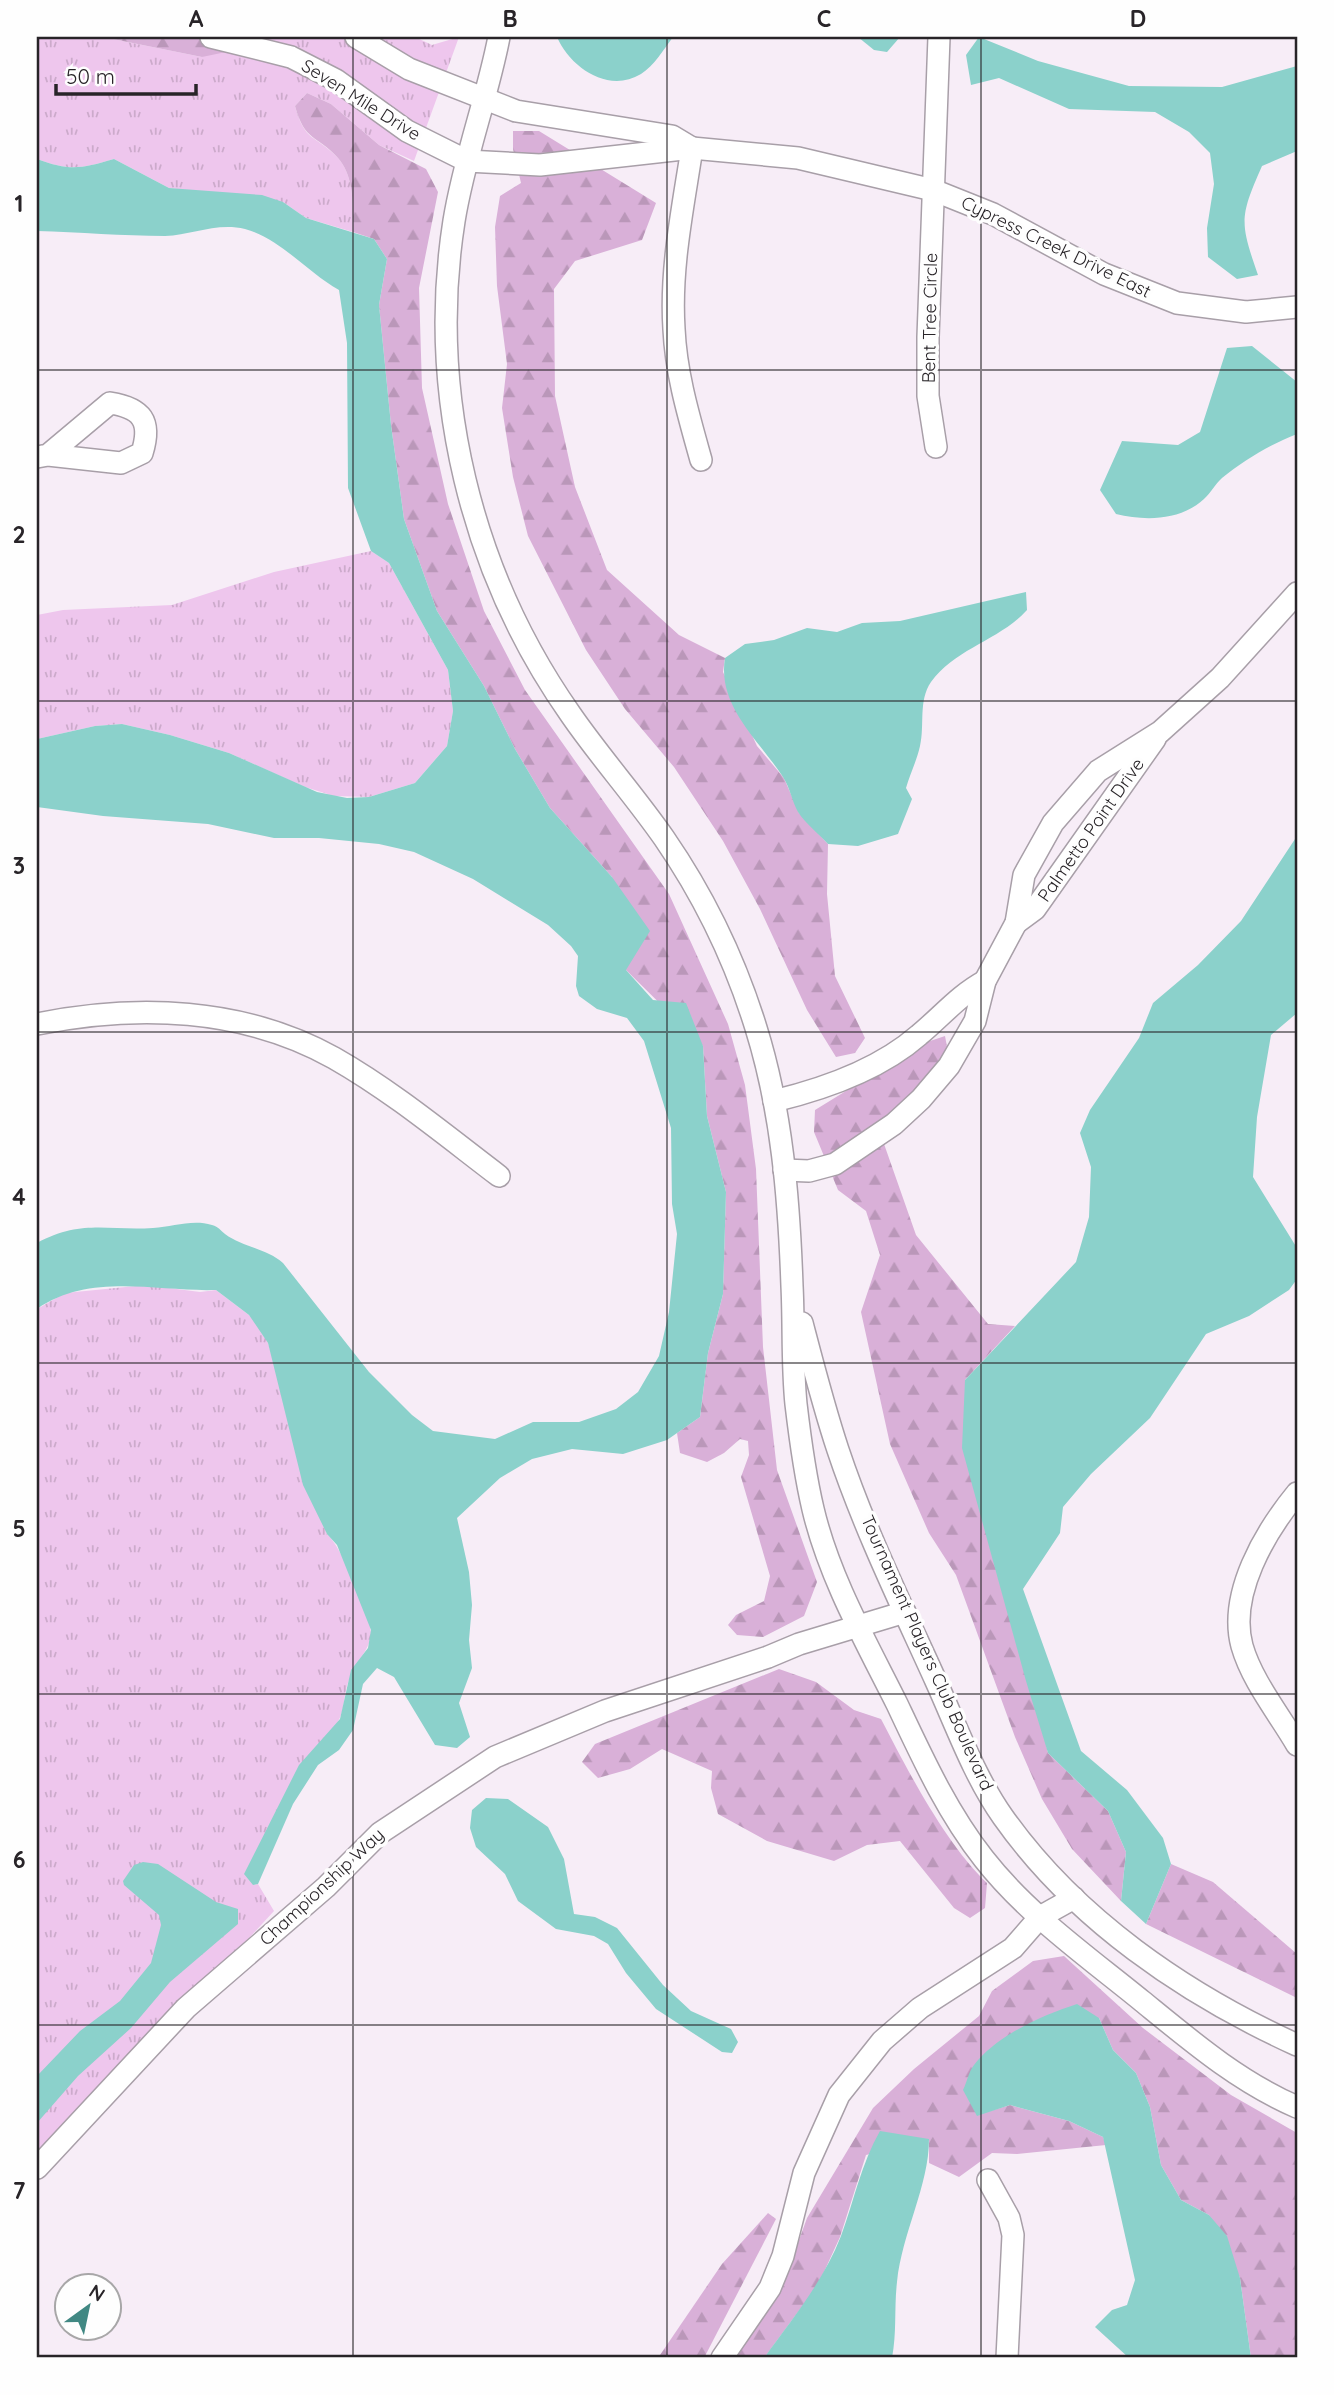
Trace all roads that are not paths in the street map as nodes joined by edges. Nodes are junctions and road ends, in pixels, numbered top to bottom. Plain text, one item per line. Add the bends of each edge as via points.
1 (211, 37) edge
2 (356, 37) edge
3 (499, 37) edge
4 (939, 37) edge
5 (485, 96) junction
6 (692, 148) junction
7 (467, 161) junction
8 (933, 190) junction
9 (1297, 307) edge
10 (936, 447) dead end
11 (701, 460) dead end
12 (1297, 593) edge
13 (1160, 732) junction
14 (1016, 923) junction
15 (985, 981) junction
16 (37, 1024) edge
17 (774, 1101) junction
18 (784, 1170) junction
19 (499, 1176) dead end
20 (792, 1288) junction
21 (1297, 1493) edge
22 (905, 1612) junction
23 (858, 1626) junction
24 (1297, 1745) edge
25 (1074, 1898) junction
26 (1040, 1917) junction
27 (1297, 2045) edge
28 (1297, 2107) edge
29 (37, 2168) edge
30 (988, 2180) dead end
31 (722, 2358) edge
32 (1007, 2358) edge

1 - 7 street, Seven Mile Drive via 291,57 336,80 407,131
2 - 5 street via 409,69
3 - 5 street, Tournament Players Club Boulevard
4 - 8 street, Bent Tree Circle
5 - 6 street, Cypress Creek Drive East via 516,111 672,136
5 - 7 street, Tournament Players Club Boulevard
6 - 7 street, Cypress Creek Drive East via 540,165
6 - 8 street, Cypress Creek Drive East via 798,158
6 - 11 street via 673,302 681,388
7 - 17 street, Tournament Players Club Boulevard via 449,259 447,366 461,458 479,532 500,592 540,668 661,833 720,932 757,1031
8 - 9 street, Cypress Creek Drive East via 1016,225 1147,293 1211,309 1246,312
8 - 10 street, Bent Tree Circle via 928,396
12 - 13 street, Palmetto Point Drive via 1220,678
13 - 14 street, Palmetto Point Drive via 1035,909
13 - 14 street, Palmetto Point Drive via 1098,771 1052,823 1024,875
14 - 15 street, Palmetto Point Drive
15 - 17 street, Palmetto Point Drive via 965,992 899,1051 831,1085
15 - 18 street, Palmetto Point Drive via 975,1021 949,1066 894,1124 835,1164 809,1171
16 - 19 street via 151,1012 243,1023 288,1037 373,1082
17 - 18 street, Tournament Players Club Boulevard
18 - 20 street, Tournament Players Club Boulevard
20 - 22 street, Tournament Players Club Boulevard via 839,1452
20 - 23 street, Tournament Players Club Boulevard via 795,1400 813,1512
21 - 24 street via 1263,1544 1239,1621 1250,1667
22 - 23 street, Championship Way
22 - 25 street, Tournament Players Club Boulevard via 971,1759 1003,1816
23 - 26 street, Tournament Players Club Boulevard via 935,1784 984,1860
23 - 29 street, Championship Way via 557,1729 495,1757 436,1794 380,1833 326,1887 186,2008
25 - 26 street
25 - 27 street, Tournament Players Club Boulevard via 1106,1929 1169,1973
26 - 28 street, Tournament Players Club Boulevard via 1195,2045 1261,2092
26 - 31 street via 1013,1948 948,1988 901,2025 870,2054 839,2095 804,2173 783,2256 770,2287
30 - 32 street via 1013,2235

